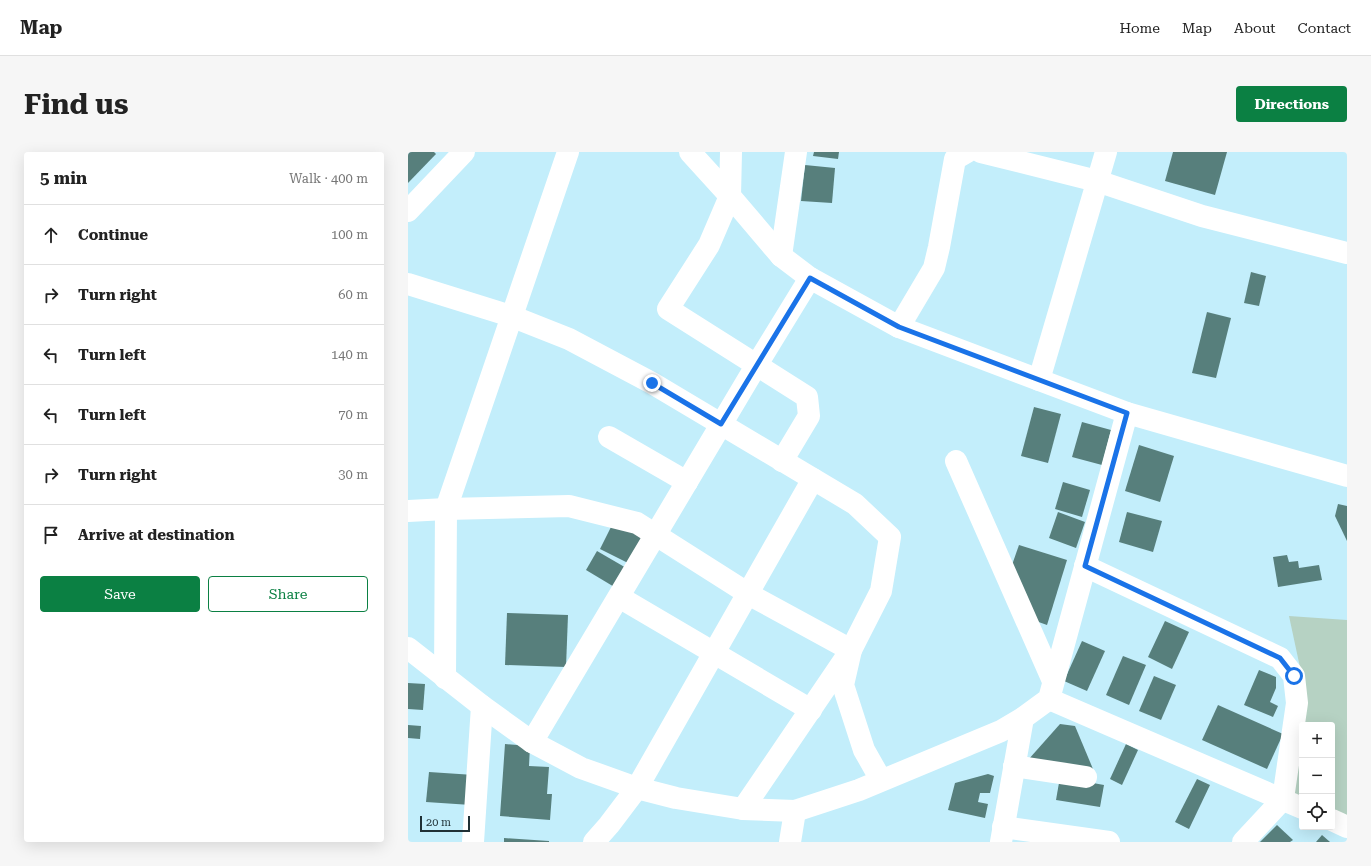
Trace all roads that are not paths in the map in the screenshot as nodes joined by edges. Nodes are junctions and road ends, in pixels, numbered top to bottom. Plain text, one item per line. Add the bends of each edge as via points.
1 (464, 152) edge
2 (568, 152) edge
3 (690, 152) edge
4 (731, 152) edge
5 (796, 152) edge
6 (967, 152) edge
7 (981, 152) edge
8 (1106, 152) edge
9 (1097, 180) junction
10 (730, 196) junction
11 (408, 211) edge
12 (1347, 253) edge
13 (781, 256) junction
14 (810, 278) junction
15 (408, 284) edge
16 (511, 316) junction
17 (899, 327) junction
18 (756, 366) junction
19 (1039, 380) junction
20 (1127, 413) junction
21 (721, 424) junction
22 (609, 437) dead end
23 (782, 460) junction
24 (956, 461) dead end
25 (1347, 476) edge
26 (813, 479) junction
27 (687, 482) junction
28 (446, 508) junction
29 (408, 511) edge
30 (656, 535) junction
31 (1085, 566) junction
32 (748, 593) junction
33 (619, 597) junction
34 (851, 650) junction
35 (410, 653) edge
36 (714, 653) junction
37 (445, 678) junction
38 (1051, 690) junction
39 (482, 706) junction
40 (811, 710) junction
41 (1023, 718) junction
42 (532, 742) junction
43 (1014, 766) junction
44 (1086, 778) dead end
45 (881, 780) junction
46 (637, 788) junction
47 (1292, 803) edge
48 (743, 809) junction
49 (795, 811) junction
50 (1335, 821) edge
51 (1347, 827) edge
52 (1002, 834) edge
53 (473, 842) edge
54 (594, 842) edge
55 (790, 842) edge
56 (1109, 842) edge
57 (1243, 842) edge

1 - 11 street
2 - 16 street
3 - 10 street
4 - 10 street
5 - 13 street
6 - 17 street via 955,159 934,268
7 - 9 street
8 - 9 street
9 - 12 street via 1202,216
9 - 19 street
10 - 13 street
10 - 18 street via 709,244 668,308
13 - 14 street
14 - 17 street
14 - 18 street
15 - 16 street
16 - 21 street via 569,339 652,383
16 - 28 street
17 - 19 street
18 - 21 street
18 - 23 street via 807,397 809,416
19 - 20 street
20 - 25 street
20 - 31 street
21 - 23 street
21 - 27 street
22 - 27 street
23 - 26 street
24 - 38 street
26 - 32 street
26 - 34 street via 855,504 890,537 881,591
27 - 30 street
28 - 29 street
28 - 30 street via 569,506 637,523
28 - 37 street
30 - 32 street
30 - 33 street
31 - 38 street
31 - 47 street via 1280,658 1294,676 1297,703
32 - 34 street
32 - 36 street
33 - 36 street
33 - 42 street
34 - 40 street
34 - 45 street via 843,685 864,750
35 - 37 street
36 - 40 street
36 - 46 street
37 - 39 street
38 - 41 street
38 - 47 street
39 - 42 street
39 - 53 street
40 - 48 street
41 - 43 street
41 - 45 street via 1000,731
42 - 46 street via 581,768
43 - 44 street
43 - 52 street
45 - 49 street
46 - 48 street via 676,798
46 - 54 street
47 - 57 street
48 - 49 street
49 - 55 street
50 - 51 street
52 - 56 street

